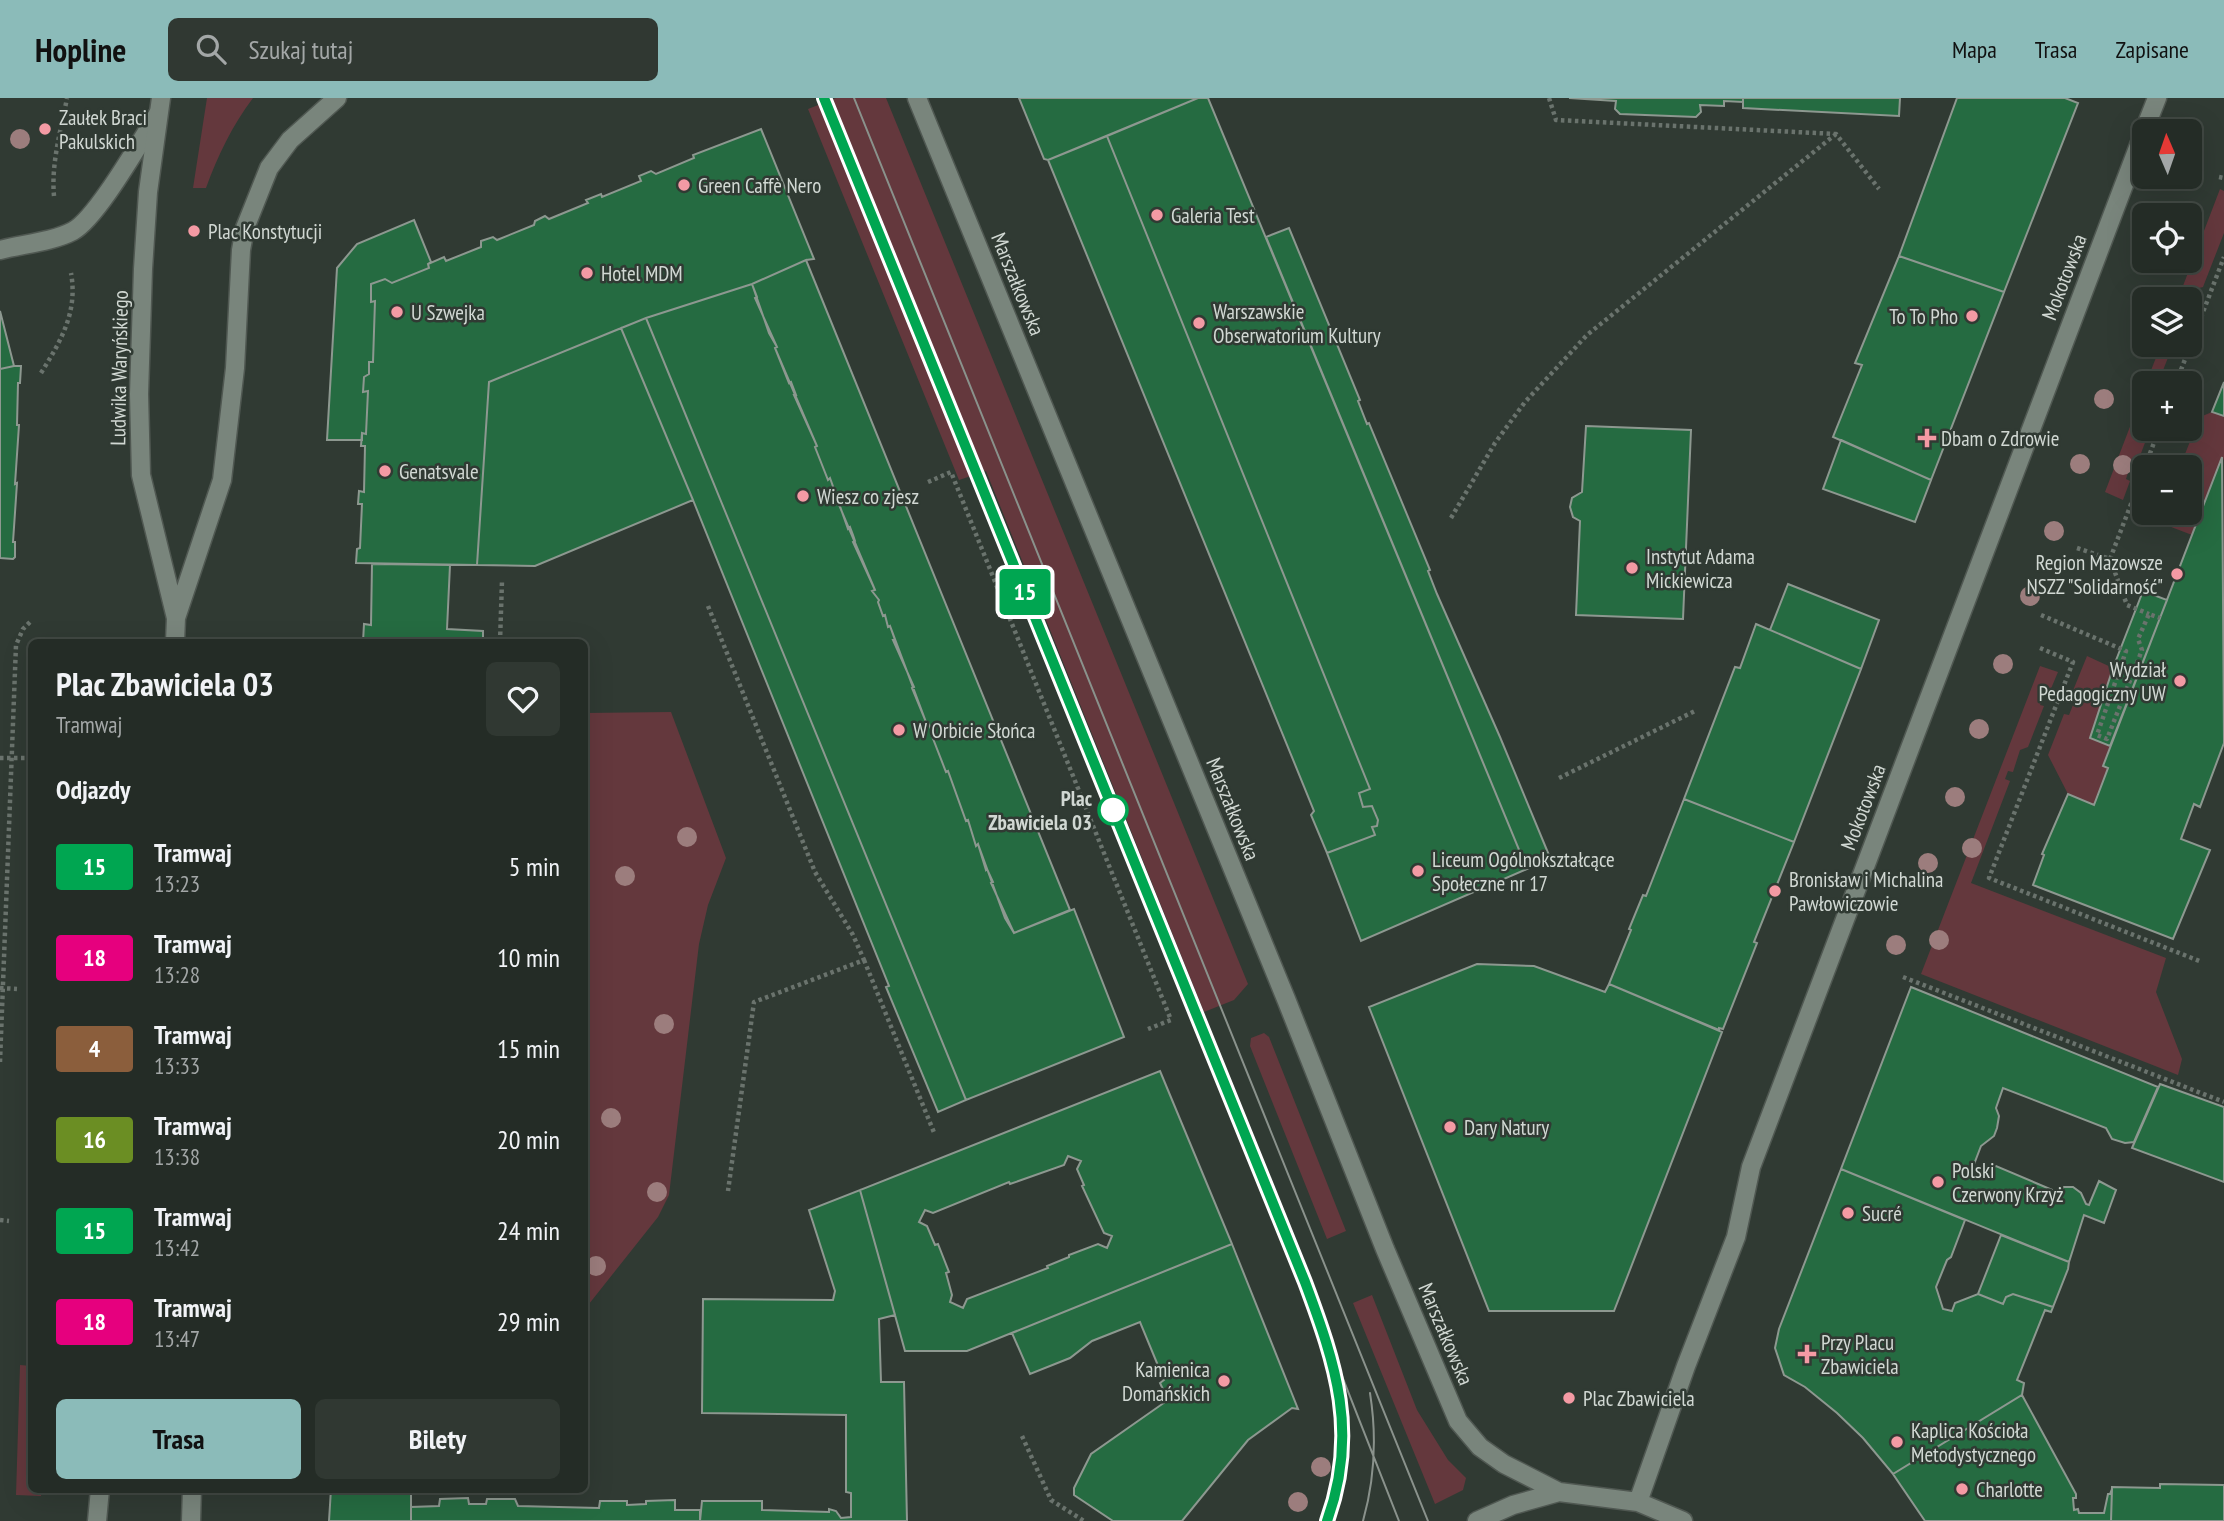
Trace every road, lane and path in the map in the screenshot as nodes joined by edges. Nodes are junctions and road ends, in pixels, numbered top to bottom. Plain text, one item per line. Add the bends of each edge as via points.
1 (68, 98) edge
2 (337, 98) edge
3 (917, 98) edge
4 (1549, 98) edge
5 (2157, 98) edge
6 (160, 106) edge
7 (2149, 119) edge
8 (1836, 134) junction
9 (2132, 164) edge
10 (1879, 188) dead end
11 (55, 204) dead end
12 (0, 250) edge
13 (2224, 257) edge
14 (69, 262) dead end
15 (2181, 371) edge
16 (41, 373) dead end
17 (928, 482) dead end
18 (2132, 500) edge
19 (1451, 518) dead end
20 (2077, 548) dead end
21 (2110, 559) junction
22 (502, 580) dead end
23 (708, 606) dead end
24 (2149, 614) junction
25 (2041, 615) dead end
26 (176, 618) junction
27 (2160, 618) dead end
28 (31, 621) dead end
29 (175, 639) edge
30 (500, 639) edge
31 (2040, 648) dead end
32 (1698, 710) dead end
33 (12, 757) junction
34 (0, 758) edge
35 (25, 758) dead end
36 (1559, 778) dead end
37 (864, 960) junction
38 (2202, 961) dead end
39 (1903, 977) dead end
40 (2, 988) edge
41 (17, 989) dead end
42 (1148, 1028) dead end
43 (0, 1062) edge
44 (2224, 1102) edge
45 (935, 1135) dead end
46 (728, 1191) dead end
47 (0, 1220) edge
48 (9, 1221) dead end
49 (1022, 1436) dead end
50 (1559, 1492) junction
51 (100, 1493) edge
52 (192, 1493) edge
53 (1638, 1502) junction
54 (97, 1521) edge
55 (191, 1521) edge
56 (1084, 1521) edge
57 (1477, 1521) edge
58 (1683, 1521) edge

1 - 11 path via 53,181
2 - 26 street, Ludwika Waryńskiego via 290,140 269,168 251,208 241,250 222,480
3 - 50 street, Marszałkowska via 1458,1421 1480,1447 1504,1464
4 - 8 path via 1556,120
5 - 7 street, Mokotowska
6 - 12 street via 81,225
6 - 26 street, Ludwika Waryńskiego via 143,269 141,475
8 - 10 path
8 - 19 path via 1587,335 1525,402
9 - 53 street, Mokotowska via 1751,1167 1736,1237
13 - 15 path
14 - 16 path via 71,312 63,337
17 - 42 path via 951,472 961,495 1171,1020
18 - 21 path
20 - 21 path
21 - 24 path via 2127,605
22 - 30 path
23 - 37 path via 815,872
24 - 25 path via 2138,639 2142,650 2107,739 2097,735 2126,652
24 - 27 path
26 - 29 street, Ludwika Waryńskiego
28 - 33 path via 16,645
31 - 38 path via 2073,662 1989,878
32 - 36 path
33 - 34 path
33 - 35 path
33 - 40 path
37 - 45 path
37 - 46 path via 754,1002
39 - 44 path
40 - 41 path
40 - 43 path
47 - 48 path
49 - 56 path via 1051,1500
50 - 53 street
50 - 57 street
51 - 54 street
52 - 55 street
53 - 58 street

